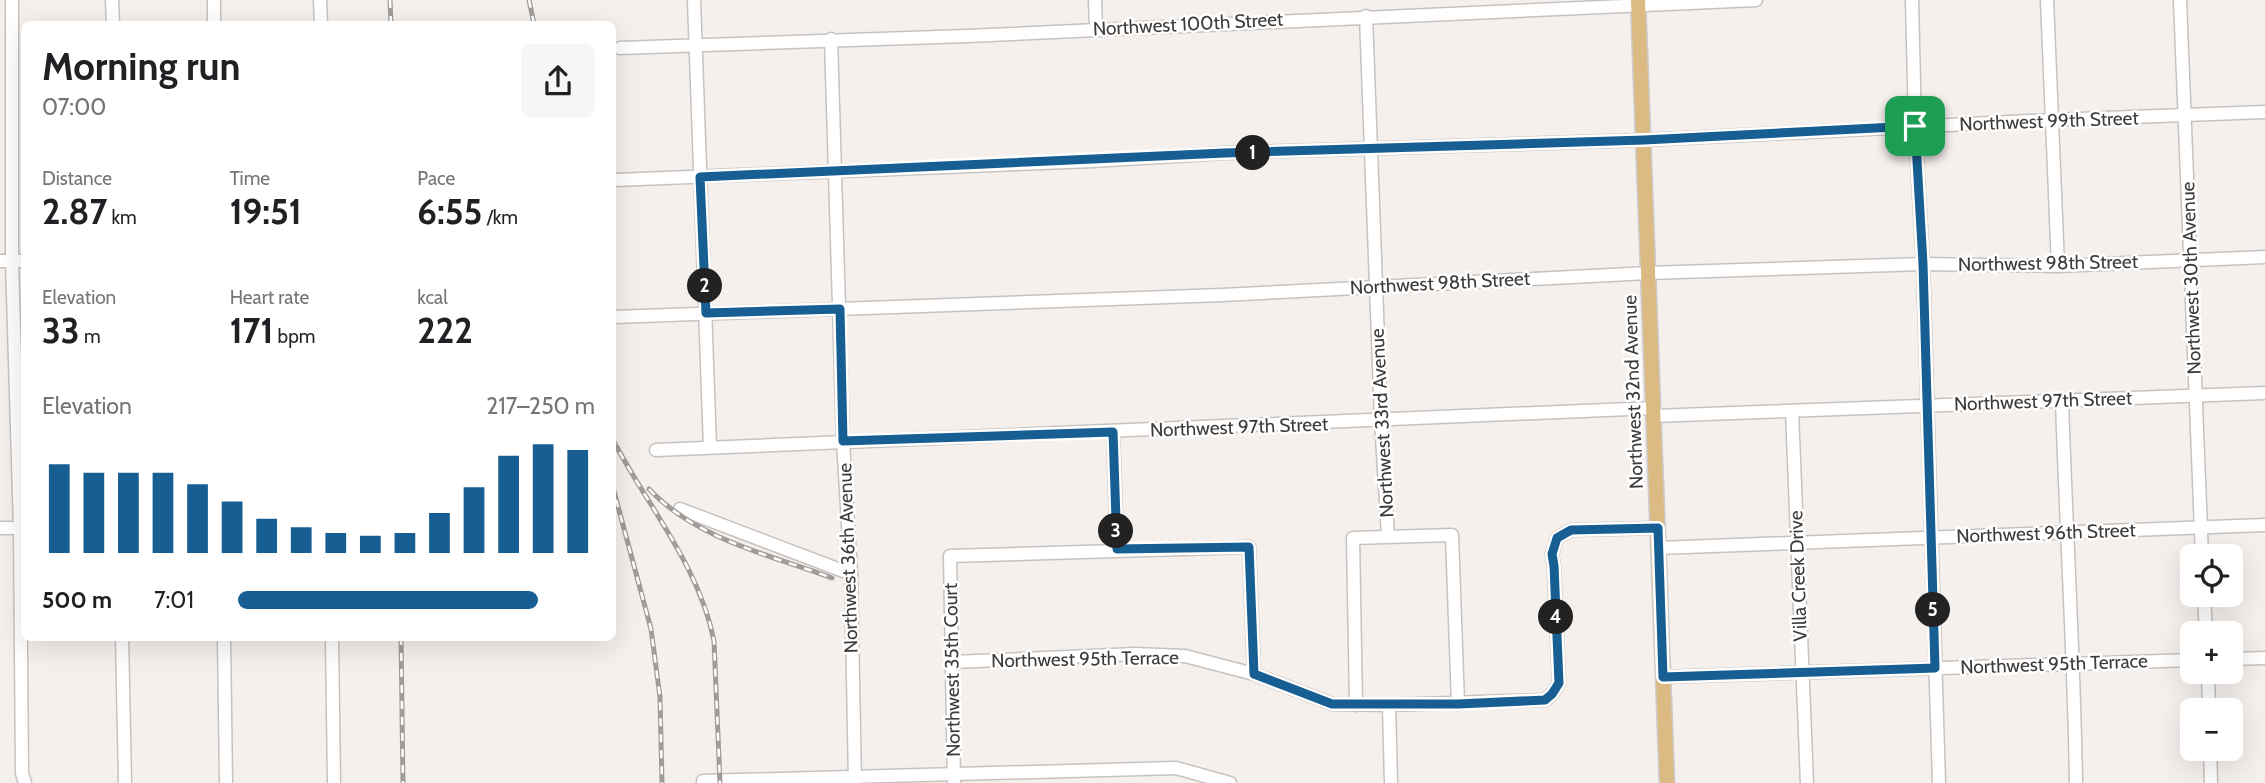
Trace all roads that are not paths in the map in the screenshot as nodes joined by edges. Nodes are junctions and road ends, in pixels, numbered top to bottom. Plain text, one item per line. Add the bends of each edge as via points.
1 (12, 0) edge
2 (112, 0) edge
3 (214, 0) edge
4 (320, 0) edge
5 (694, 0) edge
6 (1096, 0) edge
7 (1756, 0) edge
8 (1912, 0) edge
9 (2047, 0) edge
10 (2180, 0) edge
11 (1639, 3) edge
12 (1366, 16) junction
13 (113, 21) edge
14 (214, 21) edge
15 (321, 21) edge
16 (1096, 29) junction
17 (831, 39) junction
18 (696, 44) junction
19 (620, 48) dead end
20 (2265, 112) edge
21 (2186, 116) junction
22 (2051, 120) junction
23 (1915, 126) junction
24 (1644, 140) junction
25 (1370, 150) junction
26 (834, 171) junction
27 (700, 177) junction
28 (616, 180) edge
29 (2265, 257) edge
30 (2189, 259) junction
31 (12, 261) edge
32 (1923, 264) junction
33 (2059, 266) junction
34 (1648, 273) junction
35 (1376, 286) junction
36 (840, 309) junction
37 (706, 313) junction
38 (616, 317) edge
39 (2265, 393) edge
40 (2195, 396) junction
41 (2062, 401) junction
42 (1927, 405) junction
43 (1792, 411) junction
44 (1653, 412) junction
45 (1381, 420) junction
46 (1113, 432) junction
47 (843, 441) junction
48 (709, 447) junction
49 (656, 450) dead end
50 (21, 501) edge
51 (680, 509) dead end
52 (2265, 525) edge
53 (2200, 527) junction
54 (0, 528) edge
55 (21, 528) edge
56 (1658, 528) junction
57 (2066, 532) junction
58 (1388, 536) junction
59 (1931, 537) junction
60 (1797, 542) junction
61 (2201, 544) edge
62 (1658, 548) junction
63 (1117, 549) junction
64 (851, 574) junction
65 (22, 641) edge
66 (122, 641) edge
67 (224, 641) edge
68 (332, 641) edge
69 (2265, 658) edge
70 (2243, 659) edge
71 (2180, 660) edge
72 (953, 662) junction
73 (2074, 664) junction
74 (1935, 668) junction
75 (1802, 672) junction
76 (1254, 674) junction
77 (1663, 677) junction
78 (1458, 704) junction
79 (1356, 705) junction
80 (1389, 705) junction
81 (2210, 761) edge
82 (953, 778) edge
83 (855, 781) edge
84 (703, 782) edge
85 (25, 783) edge
86 (125, 783) edge
87 (226, 783) edge
88 (334, 783) edge
89 (1230, 783) edge
90 (1391, 783) edge
91 (1667, 783) edge
92 (1807, 783) edge
93 (1939, 783) edge
94 (2077, 783) edge
95 (2211, 783) edge

1 - 31 street
2 - 13 street
3 - 14 street
4 - 15 street
5 - 18 street
6 - 16 street
7 - 11 street, Northwest 100th Street
8 - 23 street
9 - 22 street
10 - 21 street, Northwest 30th Avenue
11 - 12 street, Northwest 100th Street
11 - 24 main road, Northwest 32nd Avenue
12 - 16 street, Northwest 100th Street
12 - 25 street, Northwest 33rd Avenue
16 - 17 street, Northwest 100th Street
17 - 18 street, Northwest 100th Street
17 - 26 street, Northwest 36th Avenue
18 - 19 street, Northwest 100th Street
18 - 27 street
20 - 21 street, Northwest 99th Street
21 - 22 street, Northwest 99th Street
21 - 30 street, Northwest 30th Avenue
22 - 23 street, Northwest 99th Street
22 - 33 street
23 - 24 street, Northwest 99th Street
23 - 32 street
24 - 25 street, Northwest 99th Street
24 - 34 main road, Northwest 32nd Avenue
25 - 26 street, Northwest 99th Street
25 - 35 street, Northwest 33rd Avenue
26 - 27 street, Northwest 99th Street
26 - 36 street, Northwest 36th Avenue
27 - 28 street, Northwest 99th Street
27 - 37 street
29 - 30 street, Northwest 98th Street
30 - 33 street, Northwest 98th Street
30 - 40 street, Northwest 30th Avenue
31 - 50 street
32 - 33 street, Northwest 98th Street
32 - 34 street, Northwest 98th Street
32 - 42 street
34 - 35 street, Northwest 98th Street
34 - 44 main road, Northwest 32nd Avenue
35 - 36 street, Northwest 98th Street
35 - 45 street, Northwest 33rd Avenue
36 - 37 street, Northwest 98th Street
36 - 47 street, Northwest 36th Avenue
37 - 38 street, Northwest 98th Street
37 - 48 street
39 - 40 street, Northwest 97th Street
40 - 41 street, Northwest 97th Street
40 - 53 street, Northwest 30th Avenue
41 - 42 street, Northwest 97th Street
41 - 57 street
42 - 43 street, Northwest 97th Street
42 - 59 street
43 - 44 street, Northwest 97th Street
43 - 60 street, Villa Creek Drive
44 - 45 street, Northwest 97th Street
44 - 56 main road, Northwest 32nd Avenue
45 - 46 street, Northwest 97th Street
45 - 58 street, Northwest 33rd Avenue
46 - 47 street, Northwest 97th Street
46 - 63 street
47 - 48 street, Northwest 97th Street
47 - 64 street, Northwest 36th Avenue
48 - 49 street, Northwest 97th Street
51 - 64 street
52 - 53 street, Northwest 96th Street
53 - 57 street, Northwest 96th Street
53 - 61 street, Northwest 30th Avenue
54 - 55 street
56 - 62 main road, Northwest 32nd Avenue
56 - 78 street, Northwest 95th Terrace via 1571,530 1557,538 1552,554 1559,683 1545,700
57 - 59 street, Northwest 96th Street
57 - 73 street
58 - 78 street via 1452,535
58 - 79 street via 1353,538
59 - 60 street, Northwest 96th Street
59 - 74 street
60 - 62 street, Northwest 96th Street
60 - 75 street, Villa Creek Drive
62 - 77 main road, Northwest 32nd Avenue
63 - 72 street, Northwest 35th Court via 950,556
63 - 76 street via 1249,547
64 - 83 street, Northwest 36th Avenue
65 - 85 street
66 - 86 street
67 - 87 street
68 - 88 street
69 - 70 street
71 - 73 street, Northwest 95th Terrace
72 - 76 street, Northwest 95th Terrace via 1135,654 1185,656
72 - 82 street, Northwest 35th Court
73 - 74 street, Northwest 95th Terrace
73 - 94 street
74 - 75 street, Northwest 95th Terrace
74 - 93 street
75 - 77 street, Northwest 95th Terrace
75 - 92 street, Villa Creek Drive
76 - 79 street, Northwest 95th Terrace via 1332,704
77 - 91 main road, Northwest 32nd Avenue
78 - 80 street, Northwest 95th Terrace
79 - 80 street, Northwest 95th Terrace
80 - 90 street
81 - 95 street
82 - 83 street
82 - 89 street via 1177,768
83 - 84 street

